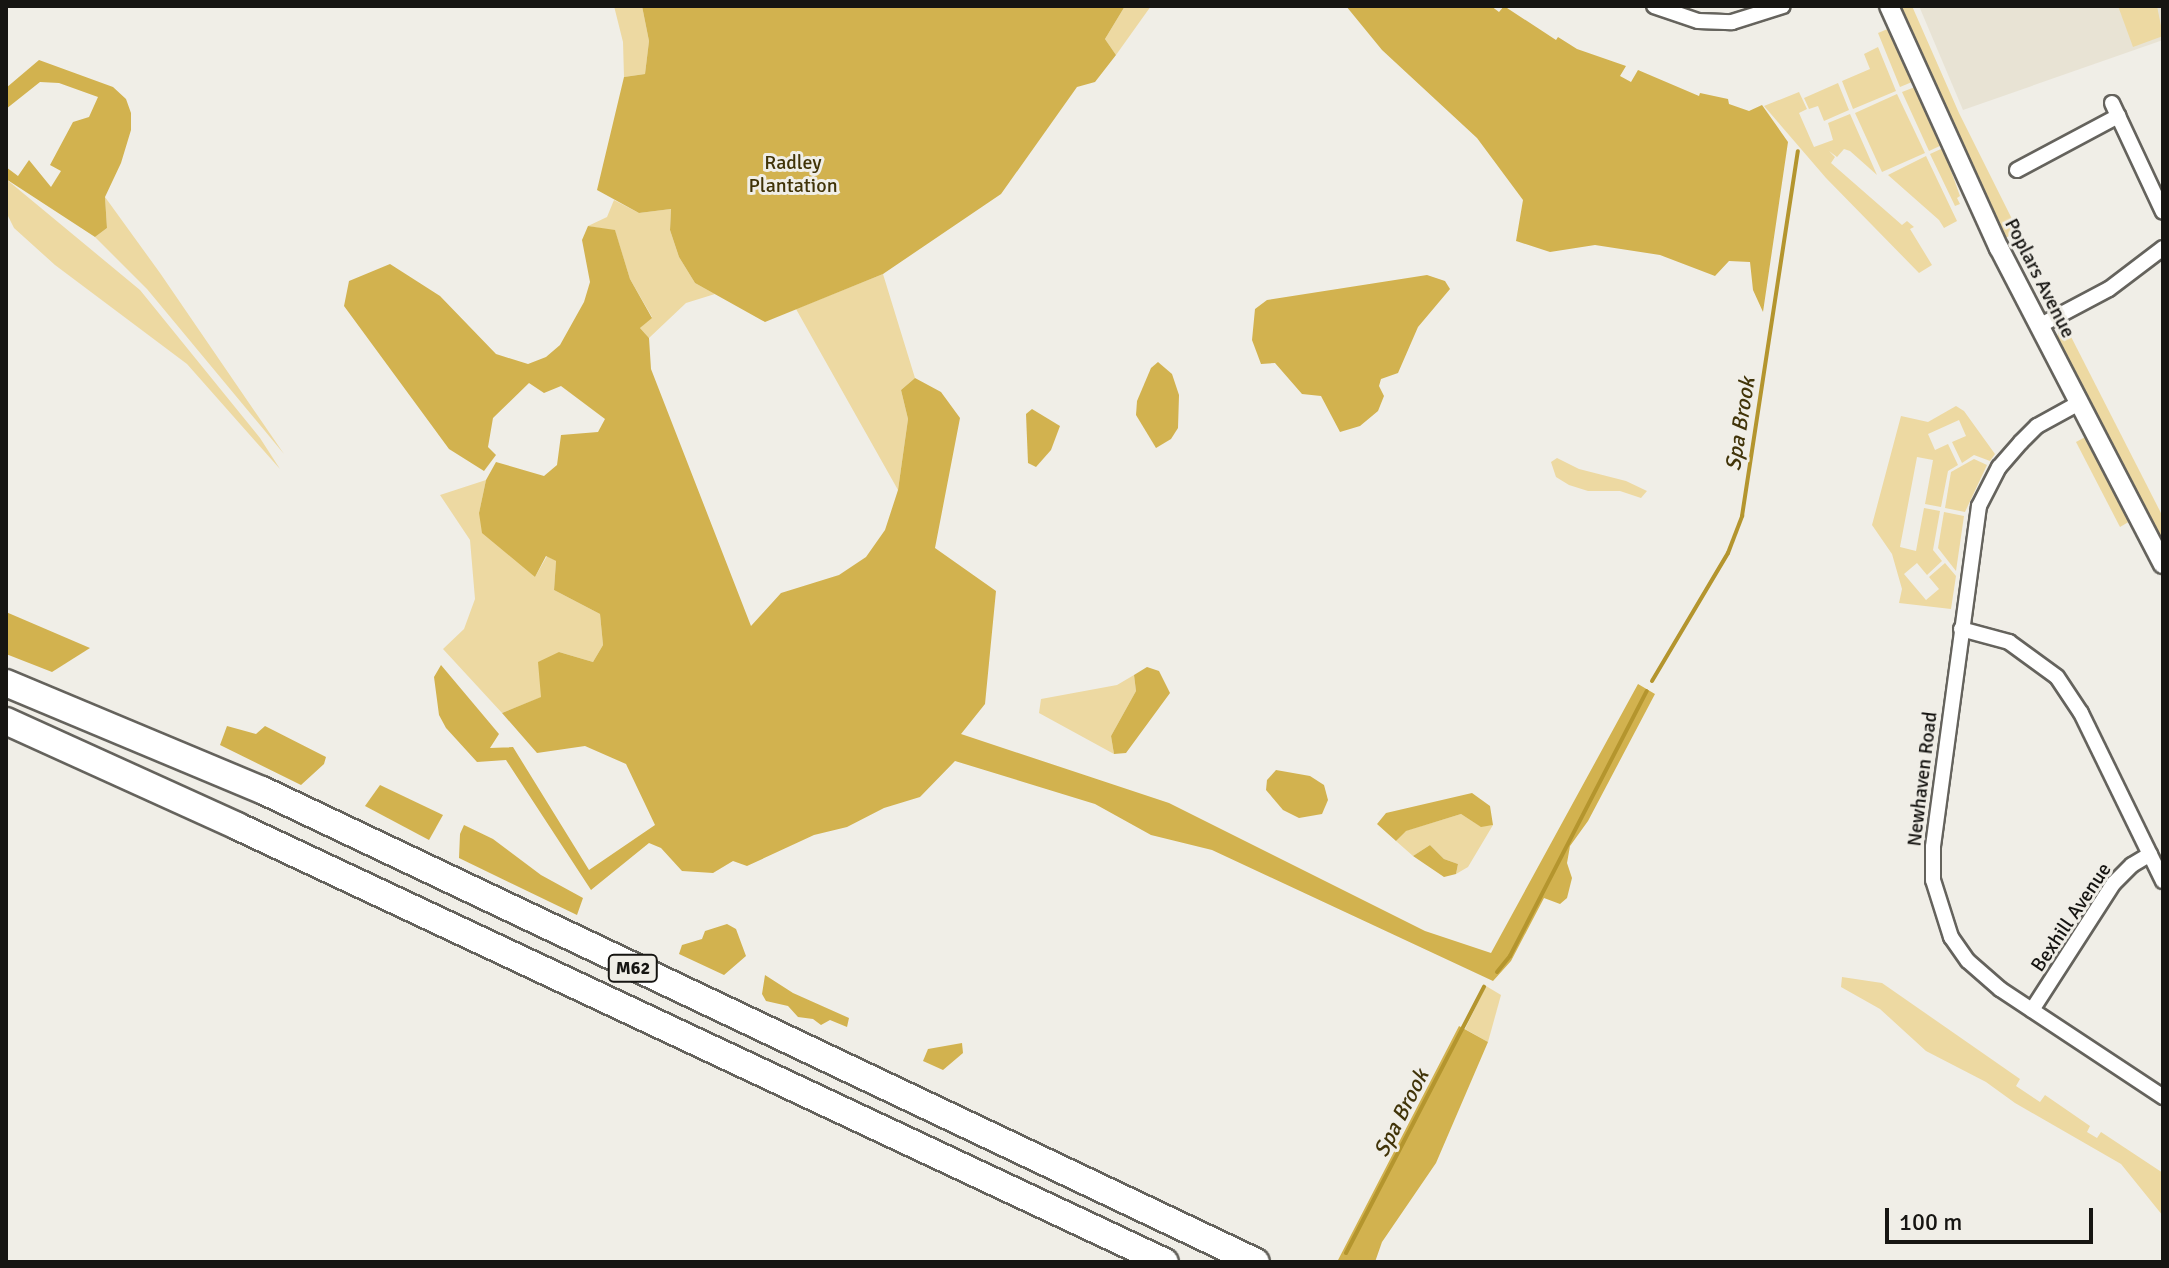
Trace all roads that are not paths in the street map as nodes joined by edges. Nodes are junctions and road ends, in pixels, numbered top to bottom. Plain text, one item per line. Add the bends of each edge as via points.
1 (1654, 6) edge
2 (1783, 6) edge
3 (1889, 6) edge
4 (2015, 172) dead end
5 (2163, 212) edge
6 (2163, 248) edge
7 (2039, 326) junction
8 (2079, 403) junction
9 (2163, 564) edge
10 (1961, 629) junction
11 (6, 683) edge
12 (6, 721) edge
13 (6, 736) edge
14 (237, 826) junction
15 (2150, 854) junction
16 (2163, 881) edge
17 (2032, 1010) junction
18 (2163, 1097) edge
19 (1165, 1262) edge
20 (1256, 1262) edge

1 - 2 street via 1698,21 1732,22
3 - 7 street, Poplars Avenue via 1944,133
4 - 5 street via 2115,110
6 - 7 street via 2109,289
7 - 8 street, Poplars Avenue
8 - 9 street, Poplars Avenue
8 - 10 street, Newhaven Road via 2029,433 1988,485 1973,527
10 - 15 street via 2009,642 2057,677 2081,713
10 - 17 street, Newhaven Road via 1933,880 1951,937 1968,961
11 - 20 highway, M62 via 262,790
12 - 14 highway, M62
13 - 14 highway
14 - 19 highway, M62
15 - 16 street
15 - 17 street, Bexhill Avenue via 2114,883
17 - 18 street, Newhaven Road

